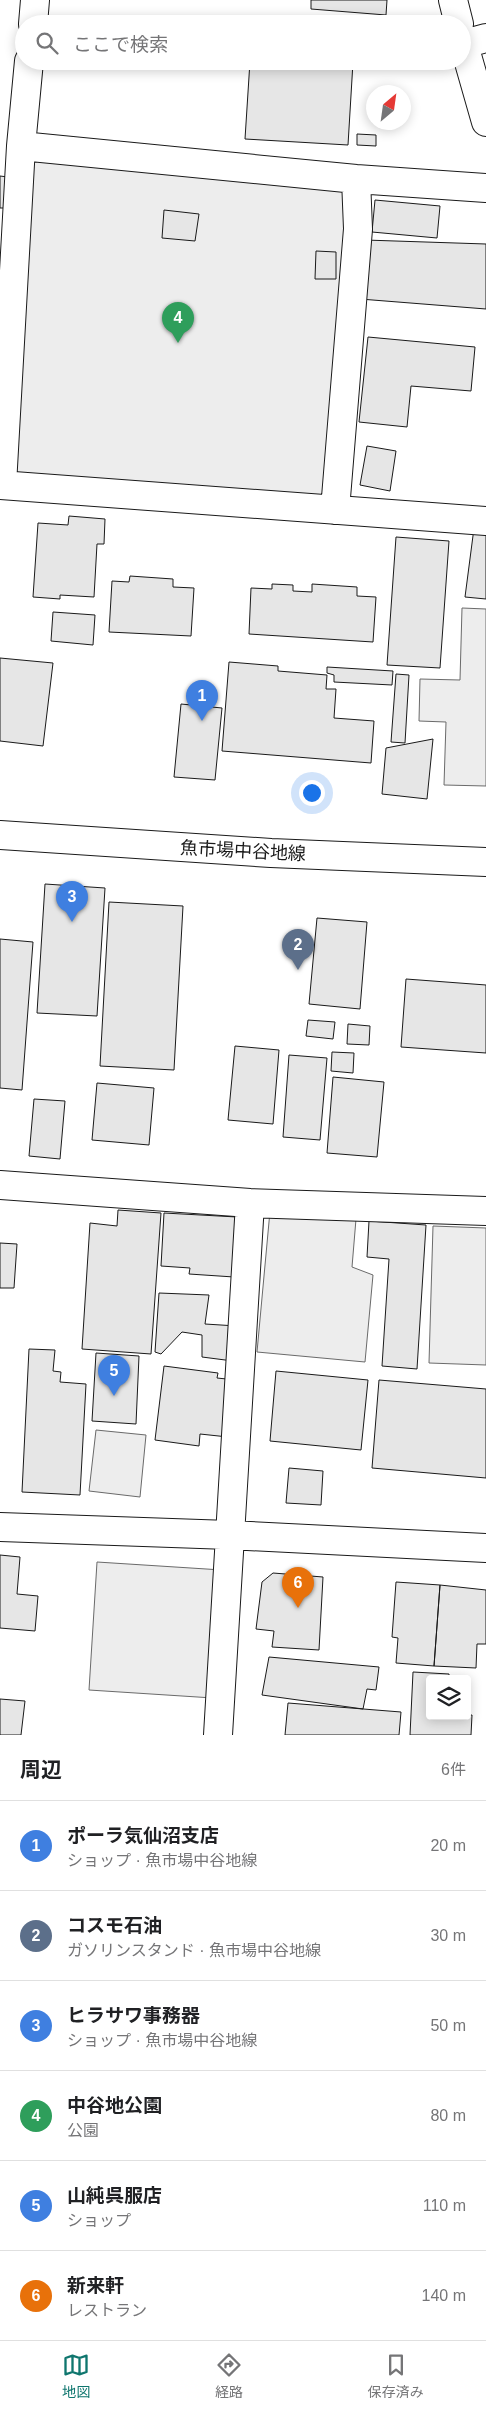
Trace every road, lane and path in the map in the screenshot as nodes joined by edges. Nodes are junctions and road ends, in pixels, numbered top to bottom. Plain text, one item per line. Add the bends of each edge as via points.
1 (35, 0) edge
2 (453, 0) edge
3 (34, 15) edge
4 (459, 15) edge
5 (471, 50) edge
6 (28, 70) edge
7 (486, 122) edge
8 (21, 146) junction
9 (356, 179) junction
10 (486, 188) edge
11 (1, 485) edge
12 (335, 510) junction
13 (486, 521) edge
14 (0, 835) edge
15 (486, 862) edge
16 (0, 1185) edge
17 (250, 1203) junction
18 (486, 1210) edge
19 (0, 1528) edge
20 (229, 1535) junction
21 (486, 1548) edge
22 (218, 1735) edge

1 - 3 street
2 - 4 street
5 - 7 street
6 - 8 street
8 - 9 street
8 - 11 street
9 - 10 street
9 - 12 street via 358,229
11 - 12 street
12 - 13 street
14 - 15 street, 魚市場中谷地線 via 271,853
16 - 17 street
17 - 18 street
17 - 20 street
19 - 20 street
20 - 21 street
20 - 22 street

